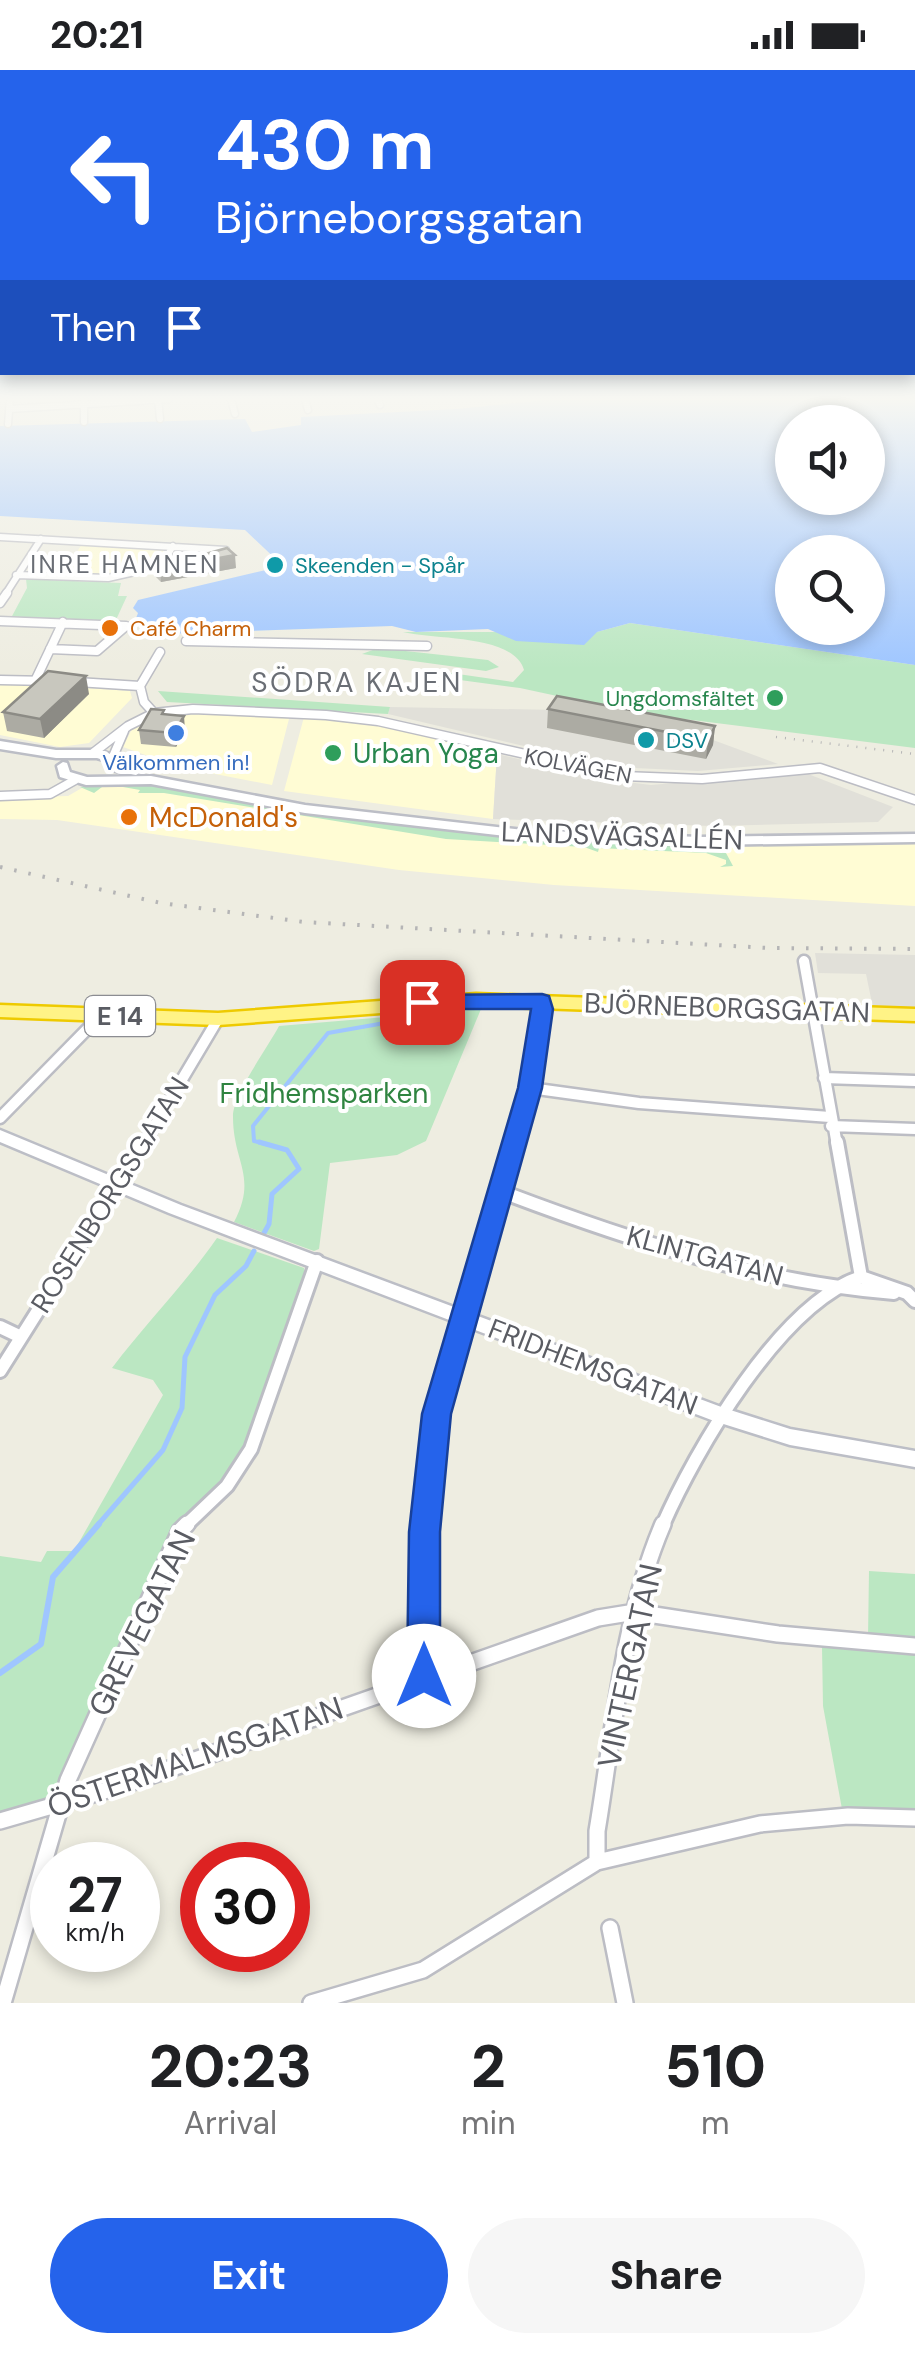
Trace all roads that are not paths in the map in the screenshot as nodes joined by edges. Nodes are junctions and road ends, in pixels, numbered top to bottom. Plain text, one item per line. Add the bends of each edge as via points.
1 (0, 536) edge
2 (41, 539) junction
3 (173, 546) junction
4 (209, 558) edge
5 (16, 575) junction
6 (0, 603) edge
7 (0, 621) edge
8 (62, 622) junction
9 (186, 640) dead end
10 (426, 646) dead end
11 (50, 650) junction
12 (160, 652) dead end
13 (0, 680) edge
14 (35, 680) junction
15 (140, 686) junction
16 (154, 712) junction
17 (124, 730) junction
18 (0, 746) edge
19 (0, 753) edge
20 (86, 754) junction
21 (114, 763) junction
22 (64, 766) junction
23 (80, 780) junction
24 (0, 796) edge
25 (915, 800) edge
26 (331, 812) junction
27 (915, 838) edge
28 (804, 961) dead end
29 (542, 1001) junction
30 (0, 1011) edge
31 (812, 1012) junction
32 (101, 1016) junction
33 (915, 1016) edge
34 (218, 1019) junction
35 (824, 1078) junction
36 (915, 1081) edge
37 (530, 1088) junction
38 (0, 1118) edge
39 (831, 1122) junction
40 (915, 1129) edge
41 (0, 1136) edge
42 (118, 1186) junction
43 (500, 1190) junction
44 (317, 1261) junction
45 (861, 1278) junction
46 (832, 1288) junction
47 (912, 1296) edge
48 (462, 1318) junction
49 (0, 1327) edge
50 (21, 1336) junction
51 (0, 1371) edge
52 (722, 1415) junction
53 (915, 1459) edge
54 (634, 1612) junction
55 (915, 1646) edge
56 (424, 1676) junction
57 (58, 1805) junction
58 (915, 1818) edge
59 (0, 1821) edge
60 (597, 1862) junction
61 (610, 1928) dead end
62 (3, 2003) edge
63 (311, 2003) edge
64 (625, 2003) edge

1 - 2 street
2 - 3 street
2 - 5 street
3 - 4 street via 228,552
3 - 5 street via 160,566 112,578
5 - 6 street
7 - 8 street
8 - 11 street
8 - 11 street via 126,626 97,651
9 - 10 street
11 - 14 street
12 - 15 street
13 - 14 street
14 - 15 street
15 - 16 street
16 - 17 street, KOLVÄGEN
16 - 25 street, KOLVÄGEN via 356,718 577,768 652,778 820,768
17 - 20 street, KOLVÄGEN
17 - 21 street
18 - 20 main road, LANDSVÄGSALLÉN
19 - 22 main road
20 - 21 main road, LANDSVÄGSALLÉN
20 - 22 main road
21 - 23 main road via 104,777
21 - 26 main road, LANDSVÄGSALLÉN
22 - 23 main road via 64,774
23 - 24 street via 55,793
23 - 26 main road, LANDSVÄGSALLÉN via 151,780
26 - 27 main road, LANDSVÄGSALLÉN via 578,838
28 - 31 street
29 - 31 highway, BJÖRNEBORGSGATAN / E 14
29 - 34 highway, BJÖRNEBORGSGATAN / E 14 via 422,1002
29 - 37 street
30 - 32 highway, BJÖRNEBORGSGATAN / E 14
31 - 33 highway, BJÖRNEBORGSGATAN / E 14
31 - 35 street
32 - 34 highway, BJÖRNEBORGSGATAN / E 14
32 - 38 street
34 - 42 street, ROSENBORGSGATAN
35 - 36 street
35 - 39 street
37 - 39 street
37 - 43 street
39 - 40 street
39 - 45 street
41 - 42 main road, FRIDHEMSGATAN
42 - 44 main road, FRIDHEMSGATAN
42 - 50 street, ROSENBORGSGATAN
43 - 46 street, KLINTGATAN via 684,1254
43 - 48 street
44 - 48 main road, FRIDHEMSGATAN
44 - 57 street, GREVEGATAN via 250,1449 227,1486 180,1531
45 - 46 street
45 - 47 street
46 - 47 street, KLINTGATAN
46 - 52 street, VINTERGATAN via 764,1357
48 - 52 main road, FRIDHEMSGATAN
48 - 56 street via 437,1414 426,1512
49 - 50 street
50 - 51 street, ROSENBORGSGATAN
52 - 53 main road, FRIDHEMSGATAN via 790,1437
52 - 54 street, VINTERGATAN via 655,1547
54 - 55 street, ÖSTERMALMSGATAN
54 - 56 street, ÖSTERMALMSGATAN
54 - 60 street, VINTERGATAN
56 - 57 street, ÖSTERMALMSGATAN
57 - 59 street, ÖSTERMALMSGATAN
57 - 62 street, GREVEGATAN
58 - 60 street via 760,1824
60 - 63 street via 423,1970
61 - 64 street

